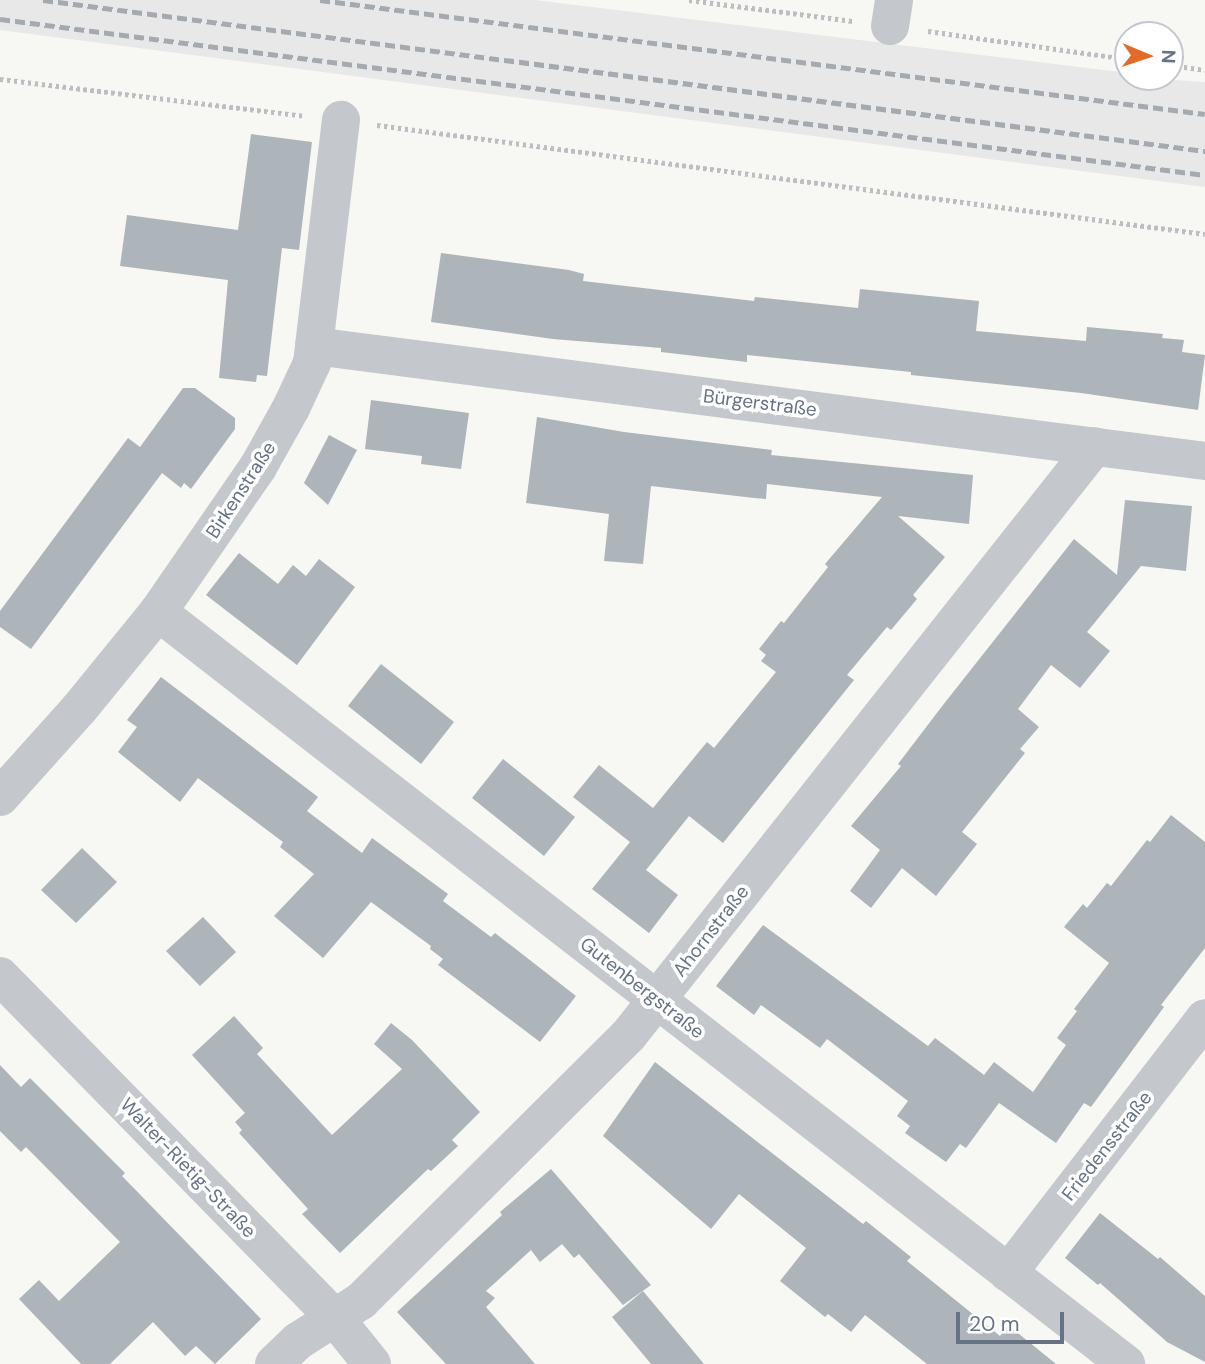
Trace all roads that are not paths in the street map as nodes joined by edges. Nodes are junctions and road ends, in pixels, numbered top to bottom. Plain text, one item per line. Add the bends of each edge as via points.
1 (341, 120) road end
2 (314, 346) junction
3 (1095, 446) junction
4 (1205, 461) edge
5 (158, 612) junction
6 (0, 797) edge
7 (0, 976) edge
8 (656, 1000) junction
9 (1205, 1018) edge
10 (1008, 1273) junction
11 (335, 1318) junction
12 (274, 1364) edge
13 (372, 1364) edge
14 (1126, 1364) edge

1 - 2 street, Birkenstraße
2 - 3 street, Bürgerstraße
2 - 5 street, Birkenstraße via 308,374 258,467
3 - 4 street, Bürgerstraße
3 - 8 street, Ahornstraße
5 - 6 street, Birkenstraße
5 - 8 street, Gutenbergstraße
7 - 11 street, Walter-Rietig-Straße
8 - 10 street, Gutenbergstraße
8 - 11 street, Ahornstraße via 628,1036 361,1301
9 - 10 street, Friedensstraße
10 - 14 street, Gutenbergstraße
11 - 12 street, Ahornstraße via 298,1341
11 - 13 street, Walter-Rietig-Straße

